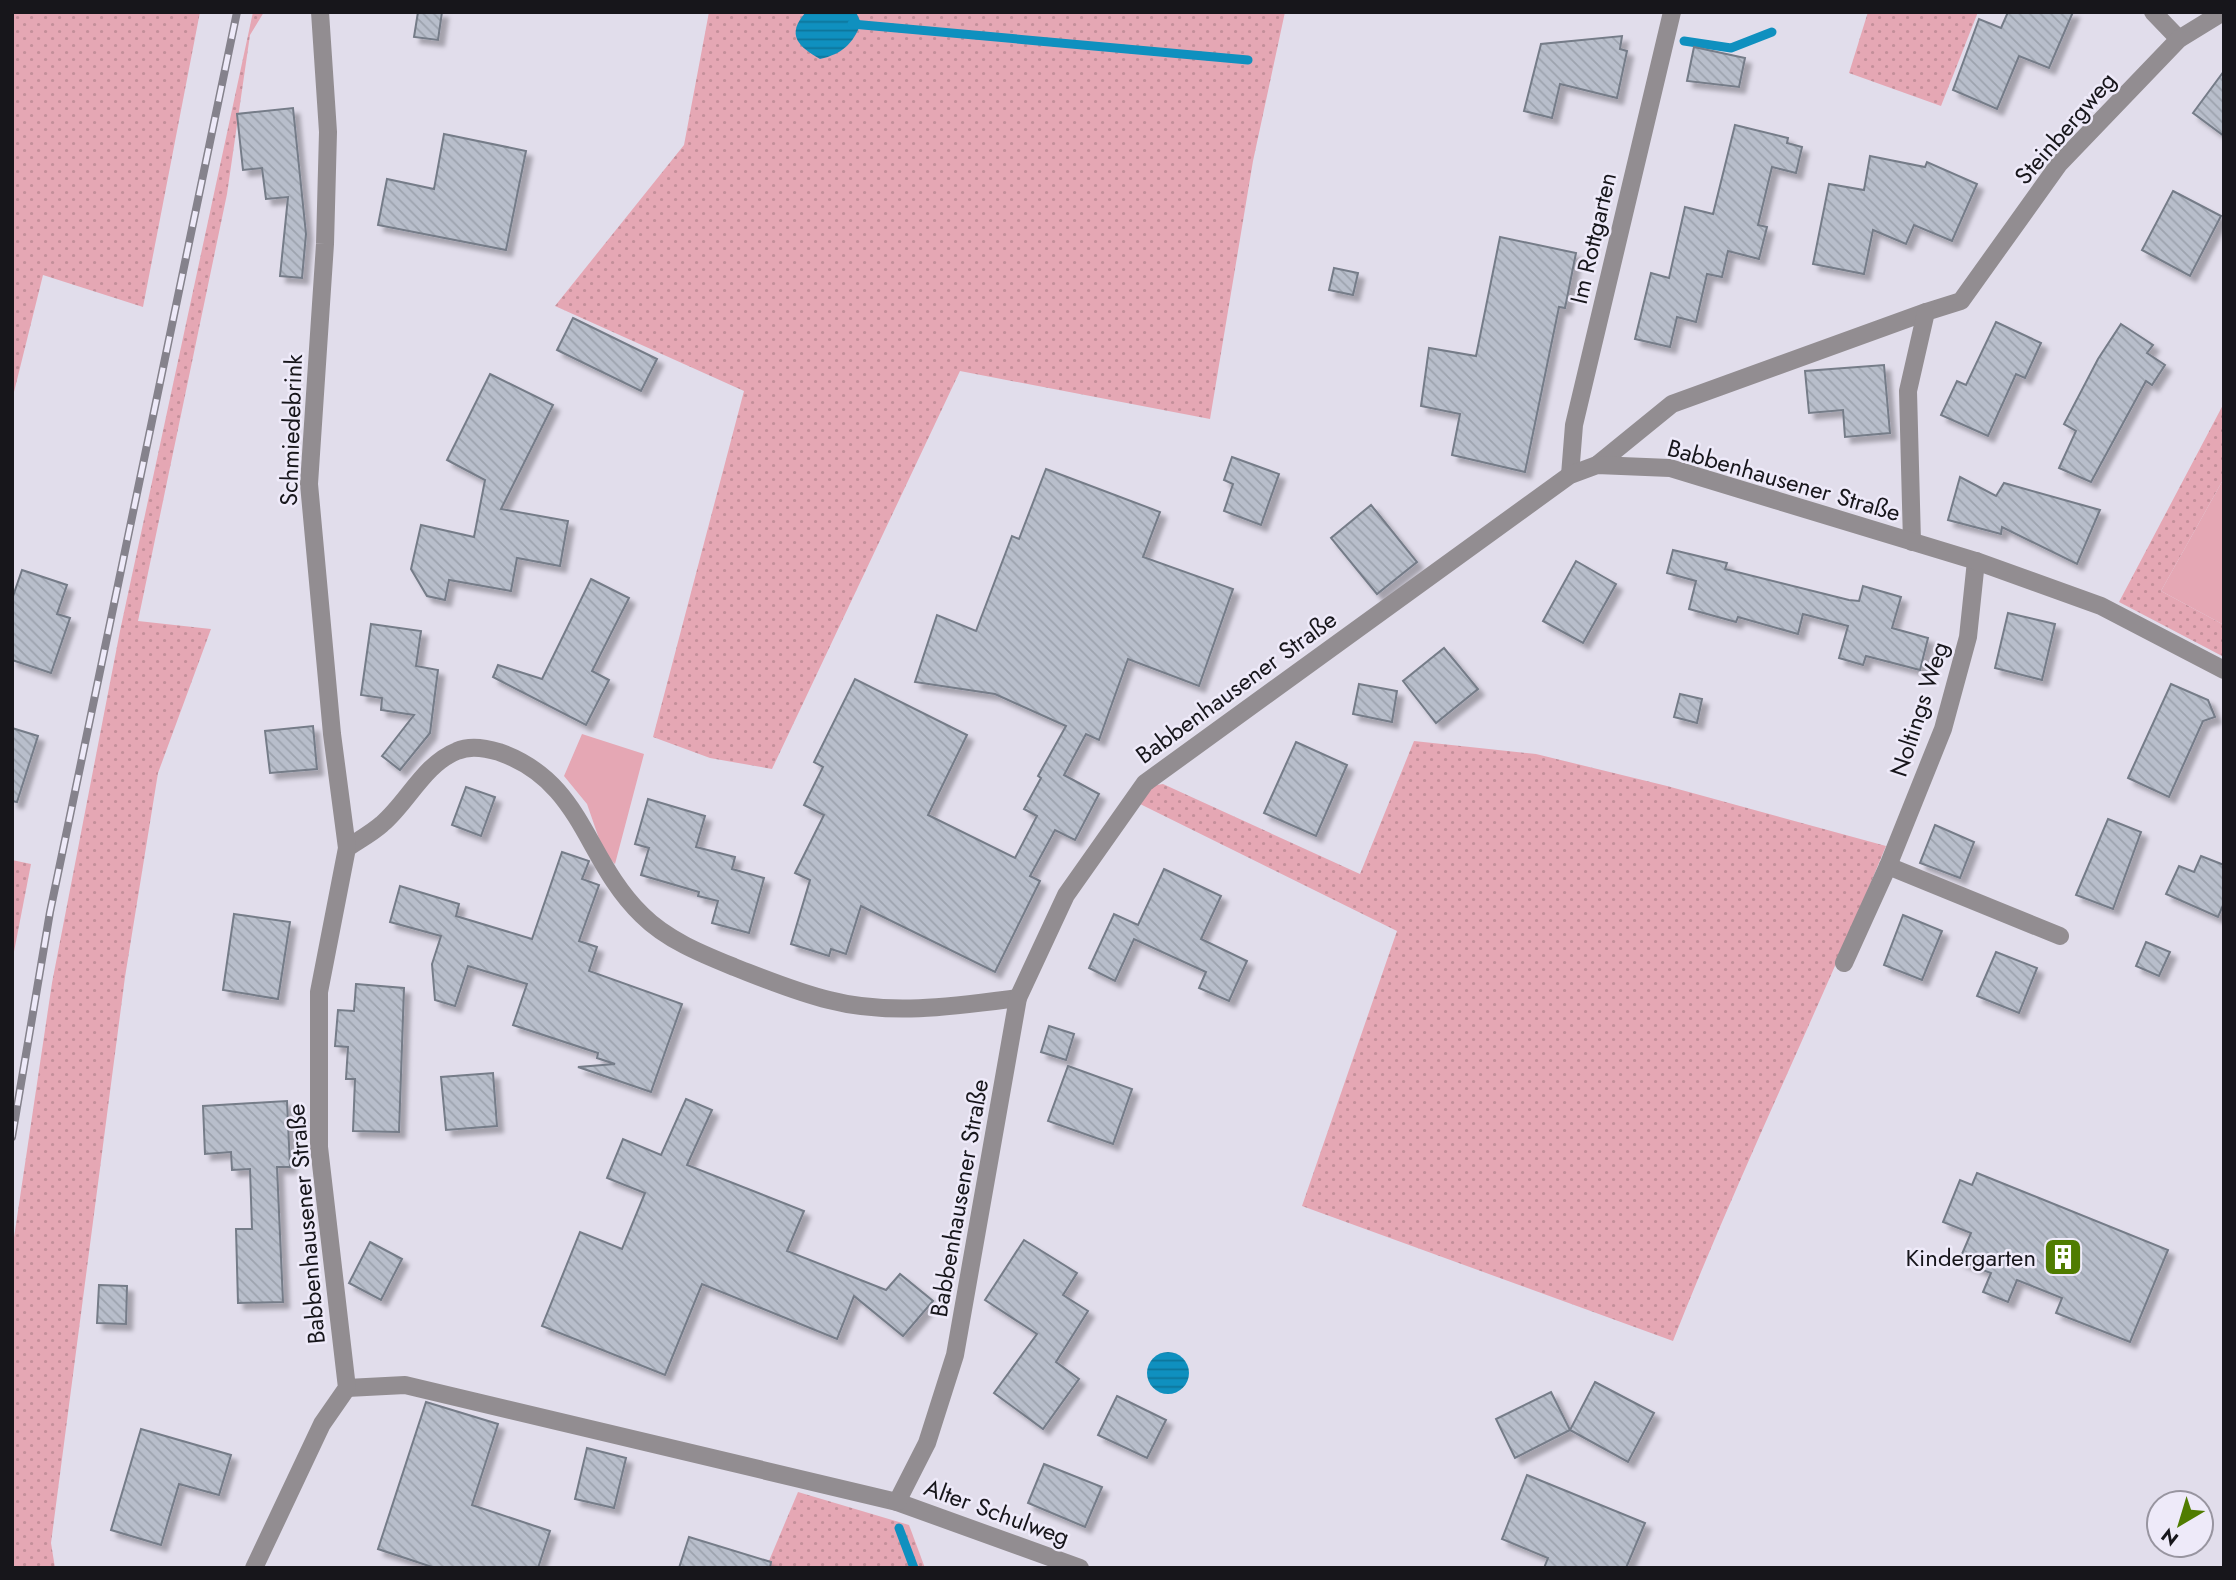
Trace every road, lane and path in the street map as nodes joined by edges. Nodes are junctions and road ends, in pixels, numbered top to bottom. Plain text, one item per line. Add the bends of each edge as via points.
1 (320, 12) edge
2 (1672, 12) edge
3 (2153, 12) edge
4 (2223, 12) edge
5 (2179, 39) junction
6 (1926, 312) junction
7 (1597, 466) junction
8 (1570, 475) junction
9 (1912, 542) junction
10 (1976, 561) junction
11 (2224, 670) edge
12 (347, 848) junction
13 (1888, 866) junction
14 (2060, 936) dead end
15 (1843, 963) dead end
16 (1018, 998) junction
17 (347, 1388) junction
18 (897, 1502) junction
19 (254, 1568) edge
20 (1080, 1568) edge

1 - 12 street, Schmiedebrink via 328,132 309,484
2 - 8 street, Im Rottgarten via 1574,425
3 - 5 street
4 - 5 street, Steinbergweg
5 - 6 street, Steinbergweg via 2059,164 1961,301
6 - 7 street, Steinbergweg via 1672,404
6 - 9 street via 1908,391
7 - 8 street, Babbenhausener Straße
7 - 9 street, Babbenhausener Straße via 1670,468
8 - 16 street, Babbenhausener Straße via 1145,783 1066,895
9 - 10 street, Babbenhausener Straße
10 - 11 street, Babbenhausener Straße via 2101,607
10 - 13 street, Noltings Weg via 1968,637 1943,729
12 - 16 street via 383,824 432,768 458,750 485,747 523,763 556,787 574,809 603,866 642,916 689,949 831,1001 884,1008 947,1007
12 - 17 street, Babbenhausener Straße via 318,992 319,1147
13 - 14 street
13 - 15 street, Noltings Weg
16 - 18 street, Babbenhausener Straße via 956,1355 927,1443
17 - 18 street via 405,1385
17 - 19 street via 322,1424
18 - 20 street, Alter Schulweg

